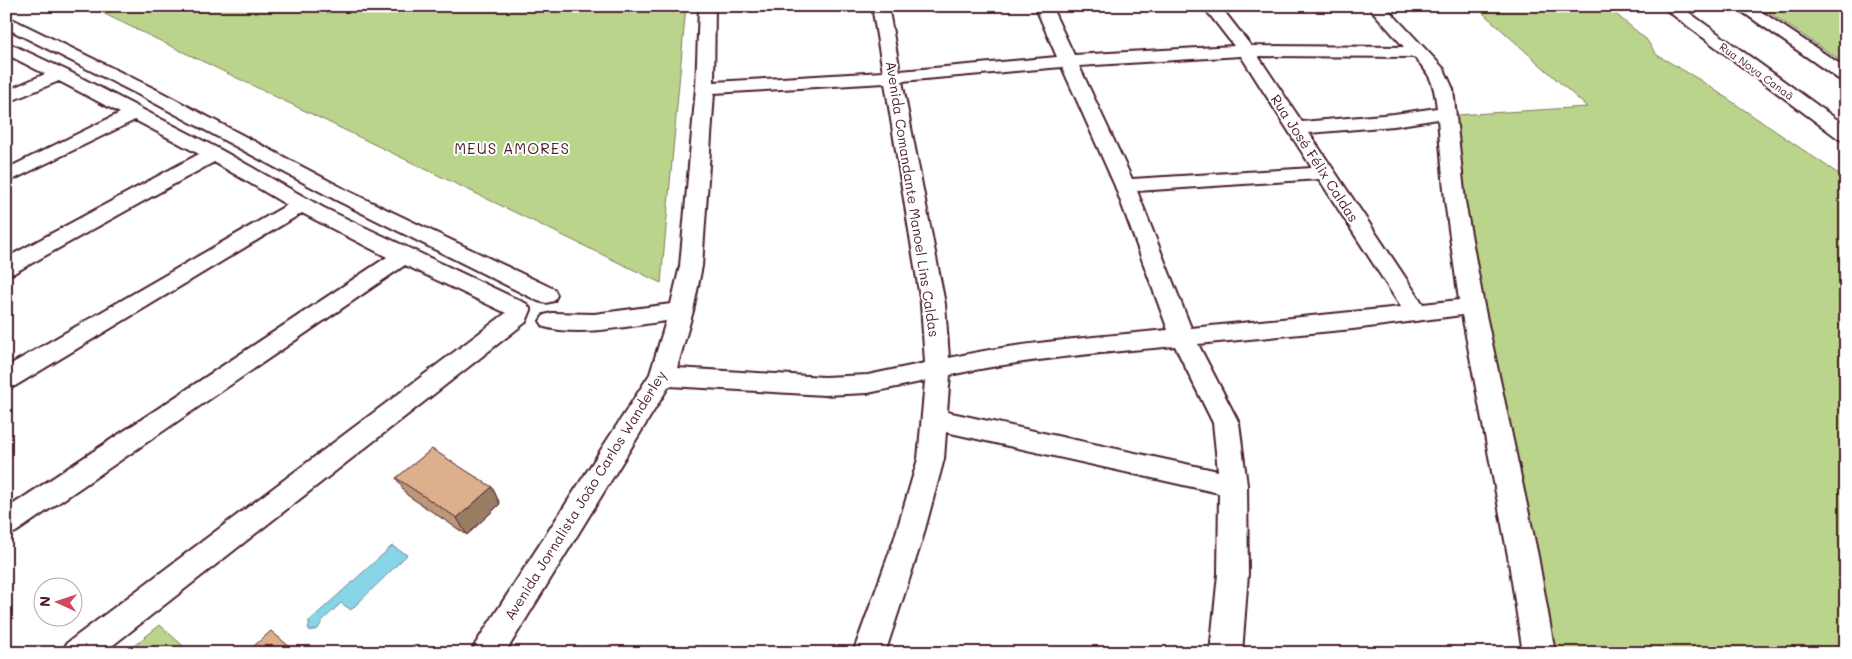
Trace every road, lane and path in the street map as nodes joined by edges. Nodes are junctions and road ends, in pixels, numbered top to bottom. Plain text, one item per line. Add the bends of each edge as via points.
1 (707, 6) edge
2 (880, 6) edge
3 (1043, 6) edge
4 (1211, 6) edge
5 (1376, 6) edge
6 (1668, 6) edge
7 (1742, 6) edge
8 (8, 24) edge
9 (32, 34) junction
10 (6, 46) edge
11 (1246, 51) junction
12 (1420, 52) junction
13 (1067, 61) junction
14 (60, 74) junction
15 (1846, 76) edge
16 (893, 77) junction
17 (705, 88) junction
18 (153, 95) junction
19 (6, 98) edge
20 (170, 105) junction
21 (1446, 112) junction
22 (135, 113) junction
23 (1295, 128) junction
24 (1846, 135) edge
25 (214, 154) junction
26 (1324, 173) junction
27 (6, 177) edge
28 (316, 181) junction
29 (1125, 186) junction
30 (343, 196) junction
31 (302, 204) junction
32 (404, 256) junction
33 (6, 268) edge
34 (546, 295) junction
35 (1472, 306) junction
36 (681, 311) junction
37 (1416, 312) junction
38 (519, 313) junction
39 (552, 321) junction
40 (1183, 338) junction
41 (938, 370) junction
42 (662, 376) junction
43 (6, 380) edge
44 (936, 420) junction
45 (1233, 485) junction
46 (6, 524) edge
47 (78, 653) edge
48 (487, 653) edge
49 (869, 653) edge
50 (1226, 653) edge
51 (1539, 653) edge

1 - 17 street, Avenida Jornalista João Carlos Wanderley
2 - 16 street, Avenida Comandante Manoel Lins Caldas
3 - 13 street
4 - 11 street, Rua José Félix Caldas
5 - 12 street
6 - 24 street, Rua Nova Canaã
7 - 15 street
8 - 9 street
9 - 10 street
9 - 18 street
10 - 14 street
11 - 12 street
11 - 13 street
11 - 23 street, Rua José Félix Caldas
12 - 21 street via 1438,73 1444,89
13 - 16 street
13 - 29 street
14 - 19 street
14 - 22 street
16 - 17 street
16 - 41 street, Avenida Comandante Manoel Lins Caldas via 933,304
17 - 36 street, Avenida Jornalista João Carlos Wanderley via 691,266
18 - 20 street
18 - 22 street
20 - 22 street
20 - 28 street
21 - 23 street
21 - 35 street via 1455,201
22 - 25 street
22 - 27 street
23 - 26 street, Rua José Félix Caldas
25 - 31 street
25 - 33 street
26 - 29 street
26 - 37 street, Rua José Félix Caldas
28 - 30 street
28 - 31 street
29 - 40 street
30 - 31 street
30 - 34 street
31 - 32 street
31 - 43 street
32 - 38 street
32 - 46 street
34 - 38 street via 529,300
34 - 39 street via 554,296 563,304 559,316
35 - 37 street
35 - 51 street via 1523,556
36 - 39 street via 594,322
36 - 42 street, Avenida Jornalista João Carlos Wanderley
37 - 40 street via 1353,322
38 - 39 street via 521,321 534,326
38 - 47 street
40 - 41 street via 1065,348 980,360
40 - 45 street via 1226,423
41 - 42 street via 868,384 824,386
41 - 44 street, Avenida Comandante Manoel Lins Caldas
42 - 48 street, Avenida Jornalista João Carlos Wanderley
44 - 45 street
44 - 49 street, Avenida Comandante Manoel Lins Caldas via 932,459
45 - 50 street via 1233,574

